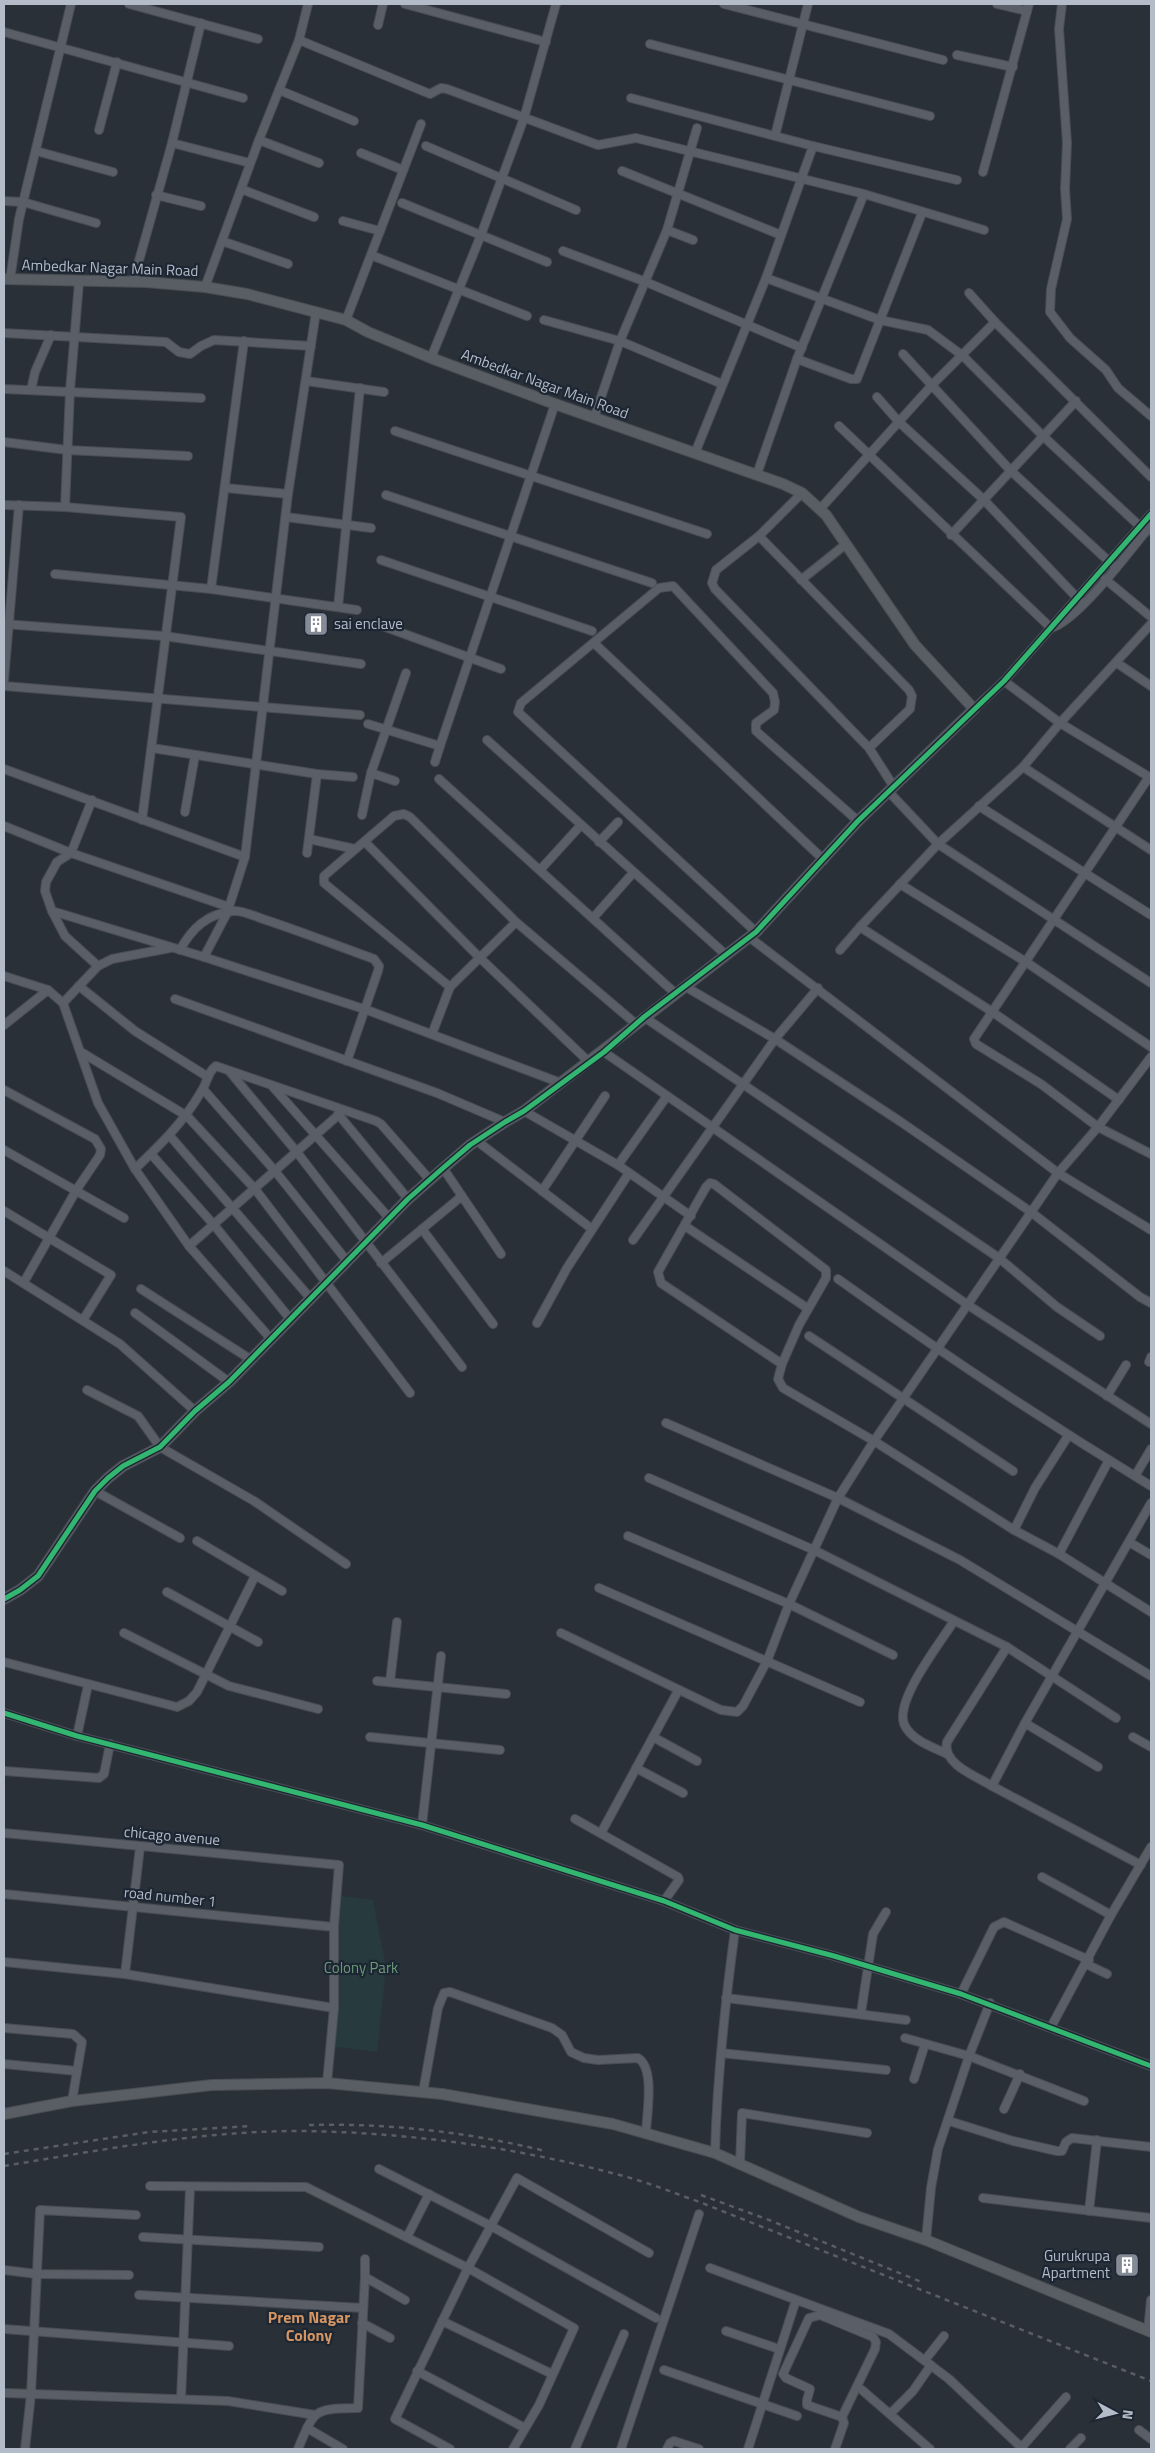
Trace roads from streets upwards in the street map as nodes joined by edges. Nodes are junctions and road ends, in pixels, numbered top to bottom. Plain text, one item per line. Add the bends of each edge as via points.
1 (71, 4) edge
2 (129, 4) edge
3 (308, 4) edge
4 (383, 4) edge
5 (405, 4) edge
6 (556, 4) edge
7 (724, 4) edge
8 (808, 4) edge
9 (997, 4) edge
10 (1062, 4) edge
11 (1028, 7) edge
12 (201, 23) junction
13 (803, 23) junction
14 (378, 25) dead end
15 (4, 32) edge
16 (258, 39) dead end
17 (299, 40) junction
18 (546, 42) junction
19 (650, 44) dead end
20 (61, 46) junction
21 (957, 55) dead end
22 (943, 60) dead end
23 (117, 62) junction
24 (1013, 67) junction
25 (787, 79) junction
26 (187, 82) junction
27 (280, 90) junction
28 (243, 98) dead end
29 (631, 98) dead end
30 (930, 116) dead end
31 (524, 118) junction
32 (354, 121) dead end
33 (421, 124) dead end
34 (697, 128) dead end
35 (98, 130) dead end
36 (774, 136) junction
37 (259, 140) junction
38 (172, 143) junction
39 (426, 146) dead end
40 (813, 146) junction
41 (36, 151) junction
42 (691, 151) junction
43 (361, 153) dead end
44 (319, 163) dead end
45 (250, 164) junction
46 (404, 170) junction
47 (622, 171) dead end
48 (113, 172) dead end
49 (983, 172) dead end
50 (501, 178) junction
51 (802, 178) junction
52 (957, 180) dead end
53 (241, 189) junction
54 (156, 194) junction
55 (678, 194) junction
56 (864, 194) junction
57 (4, 201) edge
58 (23, 202) junction
59 (402, 203) dead end
60 (201, 206) dead end
61 (576, 210) dead end
62 (922, 213) junction
63 (314, 217) dead end
64 (343, 221) dead end
65 (96, 223) dead end
66 (667, 230) junction
67 (984, 230) dead end
68 (380, 231) junction
69 (481, 235) junction
70 (781, 235) junction
71 (222, 240) junction
72 (693, 240) dead end
73 (563, 251) dead end
74 (376, 257) dead end
75 (547, 262) dead end
76 (288, 264) dead end
77 (766, 278) junction
78 (7, 280) edge
79 (79, 282) junction
80 (133, 282) junction
81 (646, 282) junction
82 (206, 287) junction
83 (458, 291) junction
84 (969, 292) dead end
85 (821, 298) junction
86 (316, 312) junction
87 (527, 316) dead end
88 (346, 320) junction
89 (544, 320) dead end
90 (880, 320) junction
91 (996, 322) junction
92 (746, 325) junction
93 (4, 333) edge
94 (51, 335) junction
95 (75, 337) junction
96 (244, 341) junction
97 (620, 341) junction
98 (311, 346) junction
99 (802, 348) junction
100 (903, 354) dead end
101 (963, 356) junction
102 (430, 358) junction
103 (798, 360) junction
104 (306, 381) junction
105 (722, 384) junction
106 (932, 385) junction
107 (360, 388) junction
108 (4, 389) edge
109 (31, 390) junction
110 (70, 391) junction
111 (384, 392) dead end
112 (877, 397) dead end
113 (201, 398) dead end
114 (1076, 401) junction
115 (555, 404) junction
116 (1151, 416) edge
117 (594, 418) junction
118 (899, 422) junction
119 (838, 426) dead end
120 (395, 431) dead end
121 (1043, 436) junction
122 (4, 442) edge
123 (67, 450) junction
124 (695, 453) junction
125 (188, 456) dead end
126 (868, 456) junction
127 (1010, 470) junction
128 (757, 474) junction
129 (531, 476) junction
130 (1151, 477) edge
131 (226, 488) junction
132 (802, 493) junction
133 (288, 494) junction
134 (386, 495) dead end
135 (983, 498) junction
136 (4, 505) edge
137 (19, 505) junction
138 (65, 507) junction
139 (820, 508) junction
140 (1151, 514) edge
141 (286, 517) junction
142 (347, 526) junction
143 (371, 528) dead end
144 (1146, 528) edge
145 (707, 534) dead end
146 (951, 535) junction
147 (510, 536) junction
148 (759, 536) junction
149 (846, 544) junction
150 (381, 560) dead end
151 (1109, 562) junction
152 (1116, 568) junction
153 (55, 574) dead end
154 (1105, 579) junction
155 (801, 580) junction
156 (652, 583) dead end
157 (171, 586) junction
158 (211, 589) junction
159 (490, 597) junction
160 (1077, 598) junction
161 (276, 599) junction
162 (1083, 604) junction
163 (338, 607) junction
164 (357, 610) dead end
165 (1151, 616) edge
166 (7, 624) edge
167 (376, 624) dead end
168 (1151, 624) edge
169 (1050, 628) junction
170 (592, 631) dead end
171 (164, 636) junction
172 (594, 643) junction
173 (270, 651) junction
174 (469, 659) junction
175 (1116, 663) junction
176 (361, 664) dead end
177 (501, 669) dead end
178 (406, 673) dead end
179 (4, 680) edge
180 (1004, 680) junction
181 (4, 686) edge
182 (1151, 686) edge
183 (158, 698) junction
184 (263, 707) junction
185 (974, 709) junction
186 (360, 715) dead end
187 (1060, 723) junction
188 (368, 724) dead end
189 (386, 730) junction
190 (487, 740) dead end
191 (440, 746) junction
192 (152, 748) junction
193 (869, 748) junction
194 (195, 755) junction
195 (434, 762) dead end
196 (257, 764) junction
197 (1022, 767) junction
198 (4, 769) edge
199 (371, 773) junction
200 (317, 774) junction
201 (353, 777) dead end
202 (1150, 777) edge
203 (439, 779) dead end
204 (395, 781) dead end
205 (891, 789) junction
206 (92, 800) junction
207 (979, 806) junction
208 (185, 812) dead end
209 (362, 815) dead end
210 (142, 820) junction
211 (858, 821) junction
212 (618, 822) dead end
213 (581, 825) junction
214 (4, 826) edge
215 (1115, 827) junction
216 (310, 839) junction
217 (365, 842) junction
218 (599, 842) junction
219 (938, 844) junction
220 (355, 849) junction
221 (1151, 850) edge
222 (307, 852) dead end
223 (71, 853) junction
224 (245, 857) junction
225 (824, 860) junction
226 (540, 870) junction
227 (633, 872) junction
228 (1084, 873) junction
229 (900, 884) junction
230 (228, 910) junction
231 (52, 911) junction
232 (1151, 915) edge
233 (594, 918) junction
234 (1053, 919) junction
235 (516, 922) junction
236 (860, 927) junction
237 (753, 935) junction
238 (176, 948) junction
239 (840, 950) dead end
240 (725, 954) junction
241 (204, 957) junction
242 (480, 958) junction
243 (1026, 962) junction
244 (98, 966) junction
245 (4, 976) edge
246 (1151, 982) edge
247 (79, 986) junction
248 (450, 987) junction
249 (686, 987) junction
250 (818, 988) junction
251 (48, 990) junction
252 (676, 994) junction
253 (175, 999) dead end
254 (63, 1003) junction
255 (367, 1010) junction
256 (991, 1011) junction
257 (644, 1017) junction
258 (636, 1024) junction
259 (4, 1025) edge
260 (432, 1034) junction
261 (775, 1039) junction
262 (1151, 1046) edge
263 (80, 1052) junction
264 (604, 1052) junction
265 (1151, 1057) edge
266 (347, 1062) junction
267 (589, 1062) junction
268 (230, 1072) junction
269 (208, 1077) junction
270 (560, 1083) junction
271 (745, 1084) junction
272 (272, 1085) junction
273 (203, 1089) junction
274 (4, 1090) edge
275 (605, 1096) dead end
276 (667, 1096) junction
277 (1119, 1100) junction
278 (340, 1112) junction
279 (524, 1112) junction
280 (187, 1116) junction
281 (505, 1122) junction
282 (712, 1126) junction
283 (1098, 1127) junction
284 (316, 1134) junction
285 (170, 1136) junction
286 (477, 1141) junction
287 (576, 1141) junction
288 (4, 1150) edge
289 (296, 1151) junction
290 (151, 1154) junction
291 (1151, 1154) edge
292 (618, 1165) junction
293 (443, 1168) junction
294 (135, 1169) junction
295 (275, 1171) junction
296 (629, 1173) junction
297 (1058, 1173) junction
298 (430, 1180) junction
299 (77, 1189) junction
300 (255, 1189) junction
301 (542, 1190) junction
302 (462, 1196) junction
303 (663, 1197) junction
304 (408, 1200) junction
305 (231, 1209) junction
306 (4, 1211) edge
307 (1031, 1212) junction
308 (691, 1216) junction
309 (124, 1218) dead end
310 (390, 1219) junction
311 (214, 1225) junction
312 (684, 1226) junction
313 (422, 1229) junction
314 (592, 1229) junction
315 (1151, 1230) edge
316 (48, 1236) junction
317 (633, 1240) dead end
318 (365, 1243) junction
319 (189, 1246) junction
320 (501, 1254) dead end
321 (999, 1258) junction
322 (348, 1261) junction
323 (380, 1263) junction
324 (4, 1271) edge
325 (838, 1279) dead end
326 (24, 1282) junction
327 (325, 1283) junction
328 (141, 1289) dead end
329 (311, 1299) junction
330 (1151, 1303) edge
331 (968, 1305) junction
332 (807, 1308) junction
333 (135, 1314) dead end
334 (83, 1320) junction
335 (291, 1320) junction
336 (537, 1323) dead end
337 (493, 1324) dead end
338 (809, 1336) dead end
339 (1100, 1336) dead end
340 (271, 1339) junction
341 (938, 1350) junction
342 (250, 1359) junction
343 (782, 1364) junction
344 (1126, 1365) dead end
345 (462, 1367) dead end
346 (230, 1382) junction
347 (87, 1390) dead end
348 (410, 1393) dead end
349 (1107, 1396) junction
350 (905, 1398) junction
351 (195, 1411) junction
352 (666, 1423) dead end
353 (1151, 1424) edge
354 (1068, 1436) junction
355 (874, 1441) junction
356 (160, 1447) junction
357 (1151, 1449) edge
358 (1109, 1460) junction
359 (1013, 1471) dead end
360 (1134, 1476) junction
361 (649, 1478) dead end
362 (1151, 1486) edge
363 (95, 1491) junction
364 (838, 1498) junction
365 (1151, 1504) edge
366 (1014, 1530) junction
367 (628, 1536) dead end
368 (180, 1538) dead end
369 (197, 1541) dead end
370 (1129, 1542) junction
371 (814, 1550) junction
372 (1059, 1554) junction
373 (1151, 1555) edge
374 (346, 1564) dead end
375 (255, 1576) junction
376 (1104, 1582) junction
377 (599, 1588) dead end
378 (282, 1591) dead end
379 (168, 1592) dead end
380 (4, 1599) edge
381 (789, 1604) junction
382 (1151, 1612) edge
383 (954, 1621) junction
384 (397, 1622) dead end
385 (230, 1626) junction
386 (1077, 1632) junction
387 (124, 1633) dead end
388 (561, 1633) dead end
389 (258, 1642) dead end
390 (1007, 1647) junction
391 (893, 1655) dead end
392 (441, 1656) dead end
393 (767, 1661) junction
394 (4, 1662) edge
395 (1052, 1675) junction
396 (205, 1676) junction
397 (1151, 1676) edge
398 (377, 1681) dead end
399 (390, 1682) junction
400 (88, 1685) junction
401 (438, 1687) junction
402 (678, 1691) junction
403 (506, 1694) dead end
404 (860, 1702) dead end
405 (318, 1709) dead end
406 (4, 1713) edge
407 (1116, 1718) dead end
408 (1025, 1723) junction
409 (77, 1736) junction
410 (370, 1737) dead end
411 (653, 1737) junction
412 (1133, 1737) dead end
413 (110, 1744) junction
414 (431, 1744) junction
415 (1151, 1748) edge
416 (500, 1750) dead end
417 (947, 1754) junction
418 (697, 1761) dead end
419 (1098, 1767) dead end
420 (636, 1768) junction
421 (4, 1771) edge
422 (992, 1786) junction
423 (683, 1793) dead end
424 (575, 1819) dead end
425 (422, 1825) junction
426 (4, 1833) edge
427 (602, 1833) junction
428 (140, 1847) junction
429 (1151, 1847) edge
430 (1141, 1865) junction
431 (1042, 1877) dead end
432 (4, 1894) edge
433 (664, 1901) junction
434 (134, 1907) junction
435 (886, 1912) dead end
436 (1111, 1915) junction
437 (334, 1927) junction
438 (735, 1930) junction
439 (4, 1962) edge
440 (1087, 1962) junction
441 (869, 1966) junction
442 (125, 1974) junction
443 (1107, 1974) dead end
444 (961, 1994) junction
445 (726, 1998) junction
446 (990, 2003) junction
447 (334, 2008) junction
448 (862, 2014) junction
449 (906, 2020) dead end
450 (1051, 2027) junction
451 (4, 2028) edge
452 (906, 2038) dead end
453 (925, 2044) junction
454 (721, 2054) junction
455 (969, 2056) junction
456 (4, 2064) edge
457 (1151, 2066) edge
458 (886, 2070) dead end
459 (76, 2071) junction
460 (1020, 2074) junction
461 (914, 2079) dead end
462 (327, 2083) junction
463 (423, 2092) junction
464 (72, 2101) junction
465 (1084, 2101) dead end
466 (1004, 2109) dead end
467 (4, 2114) edge
468 (949, 2121) junction
469 (646, 2132) junction
470 (867, 2133) dead end
471 (1097, 2140) junction
472 (1151, 2146) edge
473 (715, 2153) junction
474 (740, 2164) junction
475 (379, 2169) dead end
476 (150, 2186) dead end
477 (190, 2188) junction
478 (429, 2194) junction
479 (983, 2198) dead end
480 (1089, 2211) junction
481 (699, 2214) dead end
482 (136, 2215) dead end
483 (1151, 2218) edge
484 (491, 2226) junction
485 (143, 2237) dead end
486 (407, 2237) junction
487 (187, 2240) junction
488 (926, 2240) junction
489 (319, 2248) dead end
490 (649, 2252) dead end
491 (365, 2259) dead end
492 (468, 2268) junction
493 (710, 2268) dead end
494 (4, 2270) edge
495 (37, 2274) junction
496 (130, 2275) dead end
497 (365, 2277) junction
498 (139, 2295) dead end
499 (185, 2296) junction
500 (406, 2300) dead end
501 (796, 2300) junction
502 (1151, 2300) edge
503 (363, 2308) junction
504 (656, 2318) dead end
505 (442, 2321) junction
506 (362, 2323) junction
507 (4, 2329) edge
508 (726, 2331) dead end
509 (34, 2332) junction
510 (1149, 2332) edge
511 (624, 2334) dead end
512 (944, 2336) dead end
513 (390, 2338) dead end
514 (183, 2342) junction
515 (229, 2346) dead end
516 (780, 2349) junction
517 (928, 2362) junction
518 (664, 2370) dead end
519 (417, 2371) junction
520 (552, 2374) junction
521 (862, 2390) dead end
522 (6, 2393) dead end
523 (31, 2394) junction
524 (1066, 2398) dead end
525 (180, 2399) junction
526 (762, 2404) junction
527 (890, 2414) junction
528 (315, 2415) junction
529 (797, 2416) dead end
530 (842, 2417) junction
531 (307, 2428) junction
532 (525, 2428) junction
533 (1139, 2430) dead end
534 (1081, 2438) dead end
535 (1151, 2439) edge
536 (1022, 2448) edge
537 (25, 2449) edge
538 (298, 2449) edge
539 (343, 2449) edge
540 (450, 2449) edge
541 (513, 2449) edge
542 (575, 2449) edge
543 (621, 2449) edge
544 (667, 2449) edge
545 (699, 2449) edge
546 (748, 2449) edge
547 (835, 2449) edge
548 (930, 2449) edge
549 (1070, 2449) edge

1 - 20 street
2 - 12 street
3 - 17 street
4 - 14 street
5 - 18 street
6 - 18 street
7 - 13 street
8 - 13 street
9 - 11 street
10 - 116 street via 1059,29 1067,143 1067,219 1051,289 1050,312 1070,338 1106,370 1118,388
11 - 24 street
12 - 16 street
12 - 26 street
13 - 22 street
13 - 25 street
15 - 20 street
17 - 27 street
17 - 31 street via 430,94 441,88 448,89
18 - 31 street
19 - 25 street
20 - 23 street
20 - 41 street
21 - 24 street
23 - 26 street
23 - 35 street
24 - 49 street
25 - 30 street
25 - 36 street
26 - 28 street
26 - 38 street
27 - 32 street
27 - 37 street
29 - 36 street
31 - 42 street via 598,145 636,138
31 - 50 street
33 - 46 street
34 - 42 street
36 - 40 street
37 - 44 street
37 - 45 street
38 - 45 street
38 - 54 street
39 - 50 street
40 - 51 street
40 - 52 street
41 - 48 street
41 - 58 street
42 - 51 street
42 - 55 street
43 - 46 street
45 - 53 street
46 - 68 street
47 - 55 street
50 - 61 street
50 - 69 street
51 - 56 street
51 - 70 street
53 - 63 street
53 - 71 street
54 - 60 street
54 - 80 street
55 - 66 street
55 - 70 street
56 - 62 street
56 - 85 street
57 - 58 street
58 - 65 street
58 - 78 street
59 - 69 street
62 - 67 street
62 - 90 street
64 - 68 street
66 - 72 street
66 - 81 street
68 - 88 street
69 - 75 street
69 - 83 street
70 - 77 street
71 - 76 street
71 - 82 street
73 - 81 street
74 - 83 street
77 - 85 street
77 - 92 street
78 - 79 street, Ambedkar Nagar Main Road
79 - 80 street, Ambedkar Nagar Main Road
79 - 95 street
80 - 82 street, Ambedkar Nagar Main Road
81 - 92 street
81 - 97 street
82 - 86 street, Ambedkar Nagar Main Road
83 - 87 street
83 - 102 street
84 - 91 street
85 - 90 street
85 - 99 street
86 - 88 street, Ambedkar Nagar Main Road
86 - 98 street
88 - 102 street, Ambedkar Nagar Main Road
89 - 97 street
90 - 101 street via 928,330
90 - 103 street via 857,379
91 - 101 street
91 - 114 street
92 - 99 street
92 - 105 street
93 - 94 street
94 - 95 street
94 - 109 street
95 - 96 street via 166,342 179,352 190,354 214,340
95 - 110 street
96 - 98 street
96 - 131 street
97 - 105 street
97 - 117 street
98 - 104 street
99 - 103 street
100 - 106 street
101 - 106 street
101 - 121 street
102 - 115 street, Ambedkar Nagar Main Road
103 - 128 street
104 - 107 street
104 - 133 street
105 - 124 street
106 - 118 street
106 - 127 street
107 - 111 street
107 - 142 street
108 - 109 street
109 - 110 street
110 - 113 street
110 - 123 street
112 - 118 street
114 - 121 street
114 - 130 street
115 - 117 street, Ambedkar Nagar Main Road
115 - 129 street
117 - 124 street, Ambedkar Nagar Main Road
118 - 126 street
118 - 135 street
119 - 126 street
120 - 129 street
121 - 127 street
121 - 144 street
122 - 123 street
123 - 125 street
123 - 138 street
124 - 128 street, Ambedkar Nagar Main Road
126 - 139 street
126 - 146 street
127 - 135 street
127 - 151 street
128 - 132 street, Ambedkar Nagar Main Road
129 - 145 street
129 - 147 street
131 - 133 street
131 - 158 street
132 - 139 street, Ambedkar Nagar Main Road
132 - 148 street
133 - 141 street
134 - 147 street
135 - 146 street
135 - 160 street
136 - 137 street
137 - 138 street
137 - 166 street
138 - 157 street via 181,517
139 - 149 street, Ambedkar Nagar Main Road
140 - 144 street
141 - 142 street
141 - 161 street
142 - 143 street
142 - 163 street
144 - 151 street
144 - 152 street
146 - 169 street
147 - 156 street
147 - 159 street
148 - 155 street
148 - 193 street via 716,570 712,583
149 - 155 street
149 - 185 street, Ambedkar Nagar Main Road via 915,645
150 - 159 street
151 - 152 street
151 - 160 street
152 - 154 street
153 - 157 street
154 - 162 street
154 - 165 street
155 - 193 street via 906,686 912,696 910,709
157 - 158 street
157 - 171 street
158 - 161 street
159 - 170 street
159 - 174 street
160 - 162 street
160 - 169 street
161 - 163 street
161 - 173 street
162 - 169 street via 1058,626
163 - 164 street
166 - 171 street
166 - 179 street
167 - 174 street
168 - 175 street
169 - 180 street
171 - 173 street
171 - 183 street
172 - 211 street via 659,588 673,586 773,693 774,710 756,723 756,731
172 - 225 street
172 - 237 street via 521,703 518,712
173 - 176 street
173 - 184 street
174 - 177 street
174 - 191 street
175 - 182 street
175 - 187 street
178 - 189 street
180 - 185 street
180 - 187 street
181 - 183 street
183 - 184 street
183 - 192 street
184 - 186 street
184 - 196 street
185 - 205 street
187 - 197 street
187 - 202 street
188 - 189 street
189 - 191 street
189 - 199 street
190 - 213 street
191 - 195 street
192 - 194 street
192 - 210 street
193 - 205 street
194 - 196 street
194 - 208 street
196 - 200 street
196 - 224 street
197 - 207 street
197 - 215 street
198 - 206 street
199 - 204 street
199 - 209 street
200 - 201 street
200 - 216 street
202 - 215 street
203 - 226 street
205 - 211 street
205 - 219 street
206 - 210 street
206 - 223 street
207 - 219 street
207 - 228 street
210 - 224 street
211 - 225 street
212 - 218 street
213 - 218 street
213 - 226 street
214 - 223 street
215 - 221 street
215 - 228 street
216 - 220 street
216 - 222 street
217 - 220 street
217 - 235 street via 394,816 404,814 410,817
217 - 242 street
218 - 227 street
219 - 229 street
219 - 234 street
220 - 248 street via 326,873 324,883
223 - 230 street
223 - 231 street via 57,862 46,882 45,891
224 - 230 street
225 - 237 street
226 - 233 street
227 - 233 street
227 - 240 street
228 - 232 street
228 - 234 street
229 - 236 street
229 - 243 street
230 - 238 street via 203,921
230 - 241 street
230 - 255 street via 374,959 378,971
231 - 238 street
231 - 244 street via 65,936
233 - 252 street
234 - 243 street
234 - 246 street
235 - 242 street
235 - 258 street
236 - 239 street
236 - 256 street
237 - 240 street
237 - 250 street
238 - 241 street
238 - 244 street via 112,959
240 - 249 street
241 - 255 street
242 - 248 street
242 - 267 street
243 - 256 street
243 - 262 street
244 - 247 street
245 - 251 street
247 - 254 street
247 - 269 street via 135,1031
248 - 260 street
249 - 252 street
249 - 261 street
250 - 261 street
250 - 297 street
251 - 254 street
251 - 259 street
252 - 257 street
253 - 266 street
254 - 263 street
255 - 260 street
255 - 266 street
256 - 277 street
256 - 283 street via 975,1035 976,1044 1040,1084
257 - 258 street
257 - 271 street
258 - 264 street
260 - 270 street
261 - 271 street
261 - 307 street
263 - 280 street
263 - 294 street via 98,1103
264 - 267 street
264 - 276 street
265 - 277 street
266 - 281 street via 437,1093
267 - 270 street
268 - 269 street via 216,1066
268 - 272 street
268 - 289 street
269 - 273 street
270 - 279 street
271 - 282 street
271 - 321 street
272 - 278 street
272 - 284 street
273 - 280 street
273 - 295 street
274 - 299 street via 99,1142 100,1155
275 - 287 street
276 - 282 street
276 - 292 street
277 - 283 street
278 - 284 street
278 - 298 street via 381,1124
278 - 304 street
279 - 281 street
279 - 287 street
280 - 285 street
280 - 300 street
281 - 286 street
282 - 303 street
282 - 331 street
283 - 291 street
283 - 297 street
284 - 289 street
284 - 310 street
285 - 290 street
285 - 305 street
286 - 293 street
286 - 301 street
287 - 292 street
287 - 301 street
288 - 299 street
289 - 295 street
289 - 318 street
290 - 294 street
290 - 311 street
292 - 296 street
293 - 298 street
293 - 302 street
294 - 319 street
295 - 300 street
295 - 322 street
296 - 303 street
296 - 314 street
297 - 307 street
297 - 315 street
298 - 304 street
299 - 309 street
299 - 316 street
300 - 305 street
300 - 327 street
301 - 314 street
302 - 313 street
302 - 320 street
303 - 308 street
303 - 317 street
304 - 310 street
305 - 311 street
305 - 329 street
306 - 316 street
307 - 321 street
307 - 330 street
308 - 312 street
308 - 332 street via 706,1186 714,1184 824,1267 826,1278
310 - 318 street
311 - 319 street
311 - 335 street
312 - 332 street
312 - 343 street via 658,1272 661,1283
313 - 323 street
313 - 337 street
314 - 336 street
316 - 326 street
316 - 334 street via 111,1275
318 - 322 street
318 - 323 street
319 - 340 street
321 - 331 street
321 - 339 street via 1057,1306
322 - 327 street
323 - 345 street
324 - 326 street
325 - 341 street
326 - 334 street
327 - 329 street
327 - 348 street
328 - 342 street
329 - 335 street
331 - 341 street
331 - 349 street
332 - 343 street
333 - 346 street
334 - 351 street via 120,1344
335 - 340 street
338 - 350 street
340 - 342 street
341 - 350 street
341 - 354 street
342 - 346 street
343 - 355 street via 778,1379 783,1388
344 - 349 street
346 - 351 street
347 - 356 street via 138,1416
349 - 353 street
350 - 355 street
350 - 359 street
351 - 356 street
352 - 364 street
354 - 358 street
354 - 366 street via 1035,1488
355 - 364 street
355 - 366 street
356 - 363 street via 123,1466
356 - 374 street via 254,1501
357 - 360 street
358 - 360 street
358 - 372 street
360 - 362 street
361 - 371 street
363 - 368 street
363 - 380 street via 38,1576
364 - 371 street
364 - 386 street via 960,1560
365 - 370 street
366 - 372 street
367 - 381 street
369 - 375 street
370 - 373 street
370 - 376 street
371 - 381 street
371 - 383 street
372 - 376 street
375 - 378 street
375 - 385 street
376 - 382 street
376 - 386 street
377 - 393 street
379 - 385 street
381 - 391 street
381 - 393 street
383 - 390 street
383 - 417 street via 907,1696 902,1710 903,1722 910,1733
384 - 399 street
385 - 389 street
385 - 396 street
386 - 395 street
386 - 397 street
387 - 396 street
388 - 402 street
390 - 395 street
390 - 417 street via 948,1742
392 - 401 street
393 - 402 street via 737,1712 721,1710
393 - 404 street
394 - 400 street
395 - 407 street
395 - 408 street
396 - 400 street via 189,1701 177,1706
396 - 405 street via 250,1693
398 - 399 street
399 - 401 street
400 - 409 street
401 - 403 street
401 - 414 street
402 - 411 street
406 - 409 street
408 - 419 street
408 - 422 street
409 - 413 street
410 - 414 street
411 - 418 street
411 - 420 street
412 - 415 street
413 - 421 street via 104,1774 99,1778
413 - 425 street
414 - 416 street
414 - 425 street
417 - 422 street via 951,1760
420 - 423 street
420 - 427 street
422 - 430 street
424 - 427 street
425 - 433 street
426 - 428 street, chicago avenue
427 - 433 street via 678,1877
428 - 434 street
428 - 437 street, chicago avenue via 339,1865
429 - 430 street
430 - 436 street
431 - 436 street
432 - 434 street, road number 1
433 - 438 street
434 - 437 street, road number 1
434 - 442 street
435 - 441 street via 873,1934
436 - 440 street
437 - 447 street
438 - 441 street
438 - 445 street
439 - 442 street
440 - 443 street
440 - 444 street via 1004,1922 994,1927
440 - 450 street
441 - 444 street
441 - 448 street
442 - 447 street
444 - 446 street
445 - 448 street
445 - 454 street
446 - 450 street
446 - 455 street
447 - 462 street
448 - 449 street
450 - 457 street
451 - 459 street via 78,2036 82,2042
452 - 453 street
453 - 455 street
453 - 461 street
454 - 458 street
454 - 473 street
455 - 460 street
455 - 468 street
456 - 459 street
459 - 464 street
460 - 465 street
460 - 466 street
462 - 463 street
462 - 464 street via 212,2085
463 - 469 street via 510,2104
463 - 469 street via 438,2008 444,1993 450,1992 552,2028 562,2035 572,2052 584,2058 642,2060 648,2072
464 - 467 street
468 - 471 street via 1057,2152 1062,2151 1072,2138
468 - 488 street via 935,2163
469 - 473 street
470 - 474 street via 742,2113
471 - 472 street
471 - 480 street
473 - 474 street
474 - 488 street via 860,2217
475 - 478 street
476 - 477 street
477 - 486 street via 306,2187
477 - 487 street
478 - 484 street
478 - 486 street
479 - 480 street
480 - 483 street
481 - 543 street
482 - 495 street via 40,2210
484 - 490 street via 517,2178
484 - 492 street
484 - 504 street
485 - 487 street
486 - 492 street
487 - 489 street
487 - 499 street
488 - 510 street
491 - 497 street
492 - 505 street
492 - 520 street via 574,2328
493 - 501 street
494 - 495 street
495 - 496 street
495 - 509 street
497 - 500 street
497 - 503 street
498 - 499 street
499 - 503 street
499 - 514 street
501 - 516 street
501 - 517 street via 889,2334
502 - 510 street
503 - 506 street
505 - 519 street
505 - 520 street
506 - 513 street
506 - 528 street via 358,2408 323,2409
507 - 509 street
508 - 516 street
509 - 514 street
509 - 523 street
511 - 542 street
512 - 517 street
514 - 515 street
514 - 525 street
516 - 526 street
517 - 527 street via 913,2390
517 - 536 street
518 - 526 street
519 - 532 street
519 - 540 street via 394,2419
520 - 532 street
521 - 527 street
522 - 523 street
523 - 525 street
523 - 537 street
524 - 536 street
525 - 528 street via 228,2401
526 - 529 street
526 - 546 street
527 - 548 street
528 - 531 street
530 - 530 street via 876,2342 873,2337 814,2315 809,2318 784,2374 810,2389 806,2400 808,2405
530 - 547 street via 844,2422
531 - 538 street
531 - 539 street
532 - 541 street
533 - 535 street
534 - 549 street
544 - 545 street via 674,2442

